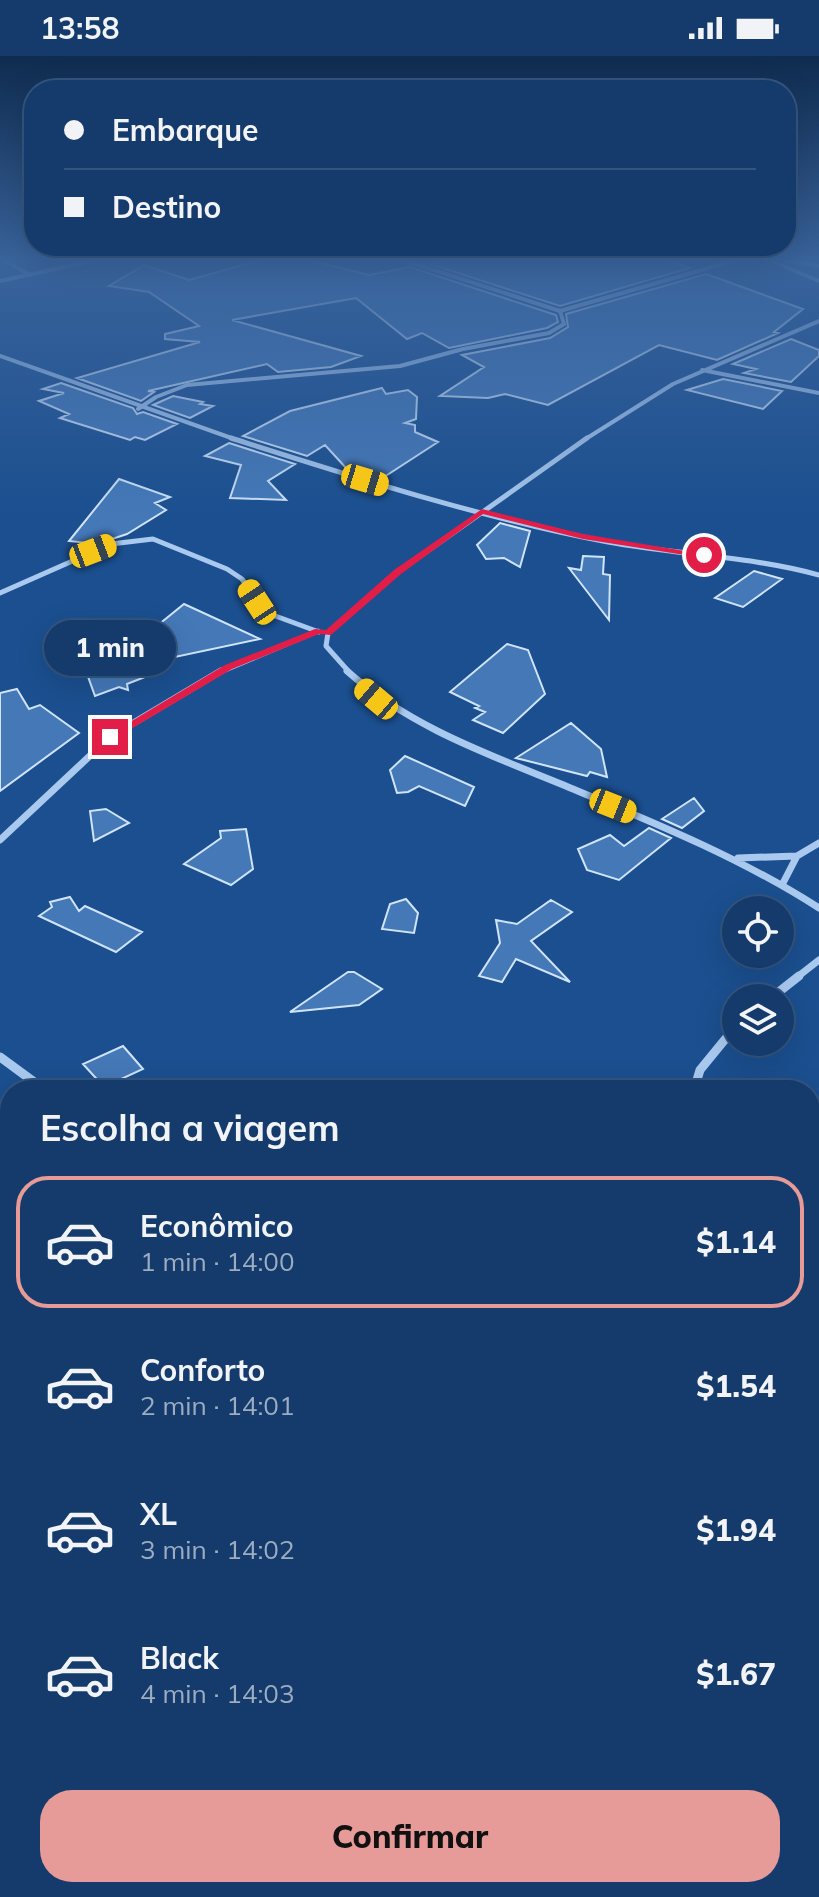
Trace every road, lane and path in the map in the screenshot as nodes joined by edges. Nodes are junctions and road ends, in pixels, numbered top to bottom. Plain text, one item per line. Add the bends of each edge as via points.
1 (480, 346) edge
2 (760, 346) edge
3 (0, 356) edge
4 (702, 370) junction
5 (819, 393) edge
6 (138, 409) junction
7 (482, 511) junction
8 (819, 575) edge
9 (0, 593) edge
10 (318, 631) junction
11 (328, 633) junction
12 (0, 840) edge
13 (819, 843) edge
14 (797, 856) junction
15 (735, 858) junction
16 (782, 885) junction
17 (819, 908) edge
18 (819, 960) edge
19 (789, 984) edge
20 (722, 1043) edge
21 (0, 1057) edge
22 (31, 1080) edge
23 (697, 1080) edge

1 - 6 street via 400,366 187,385
2 - 4 street
3 - 6 street
4 - 5 street
4 - 7 street via 610,423
6 - 7 street
7 - 8 street via 583,536 762,560
7 - 11 street via 398,572
9 - 10 street via 111,544 153,539 227,569 270,614
10 - 11 street
10 - 12 street via 228,667 110,737
11 - 15 street via 326,646 341,666 400,714
13 - 14 street
14 - 15 street
14 - 16 street
15 - 16 street
16 - 17 street
18 - 19 street
20 - 23 street
21 - 22 street

